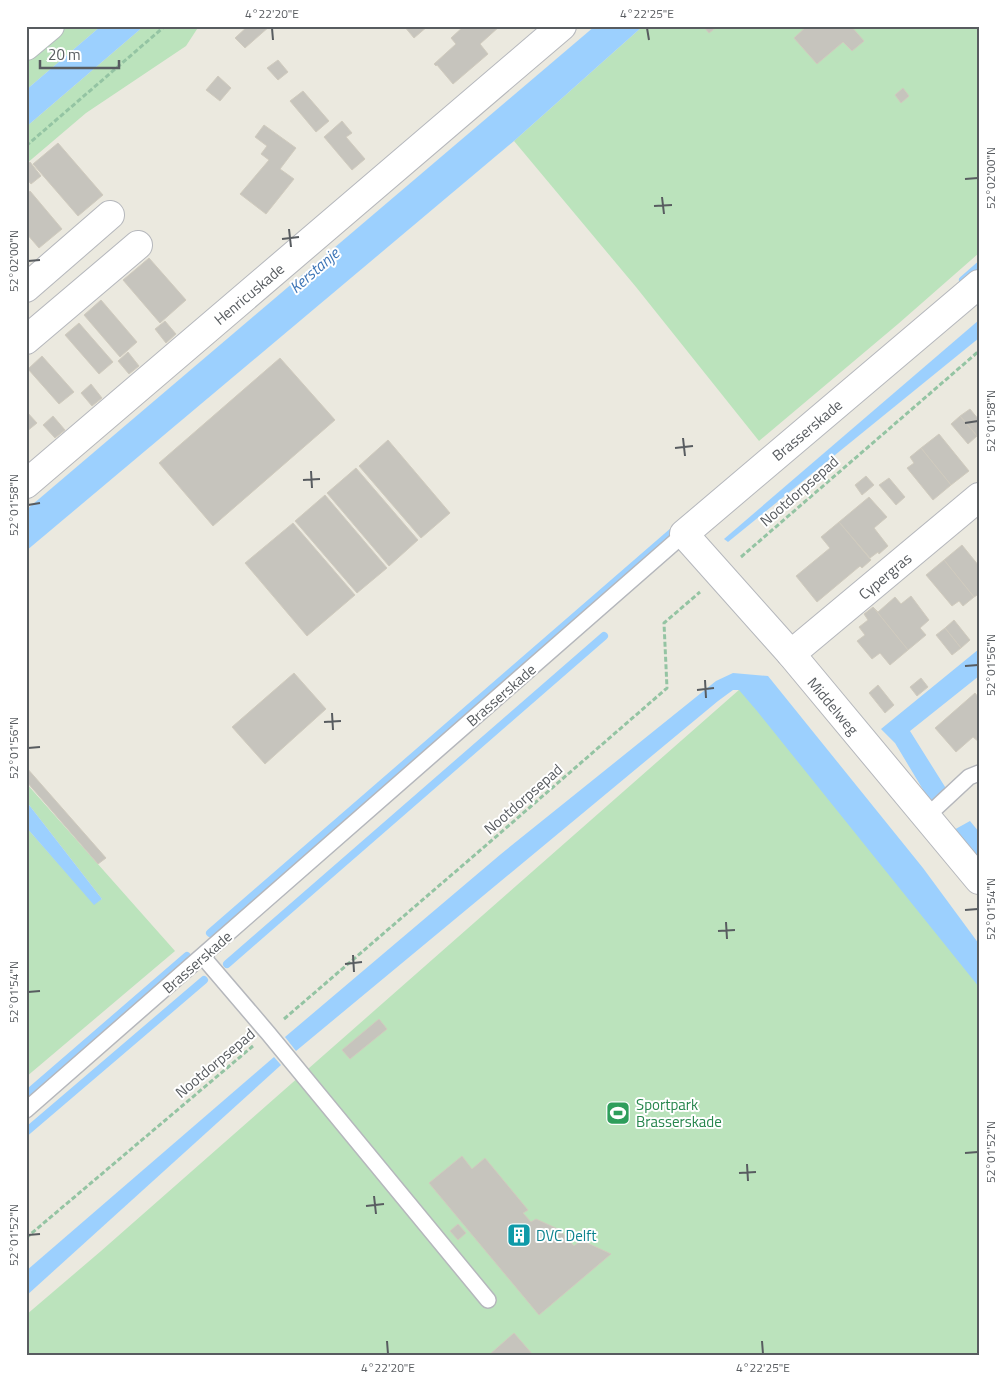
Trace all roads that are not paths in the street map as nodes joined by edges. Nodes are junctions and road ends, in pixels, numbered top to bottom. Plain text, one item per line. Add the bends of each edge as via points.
1 (50, 26) edge
2 (560, 27) edge
3 (26, 46) edge
4 (110, 215) dead end
5 (138, 245) dead end
6 (36, 279) edge
7 (979, 284) edge
8 (72, 301) junction
9 (26, 340) edge
10 (26, 484) edge
11 (979, 497) edge
12 (684, 534) junction
13 (791, 654) junction
14 (979, 773) edge
15 (926, 816) junction
16 (979, 880) edge
17 (203, 956) junction
18 (26, 1110) edge
19 (488, 1300) dead end

1 - 3 street
2 - 10 street, Henricuskade
4 - 6 street
5 - 8 street
6 - 8 street
7 - 12 street, Brasserskade
8 - 9 street
11 - 13 street, Cypergras
12 - 13 street, Middelweg
12 - 17 lane, Brasserskade
13 - 15 street, Middelweg
14 - 15 lane via 969,777
15 - 16 street, Middelweg
17 - 18 lane, Brasserskade
17 - 19 lane

